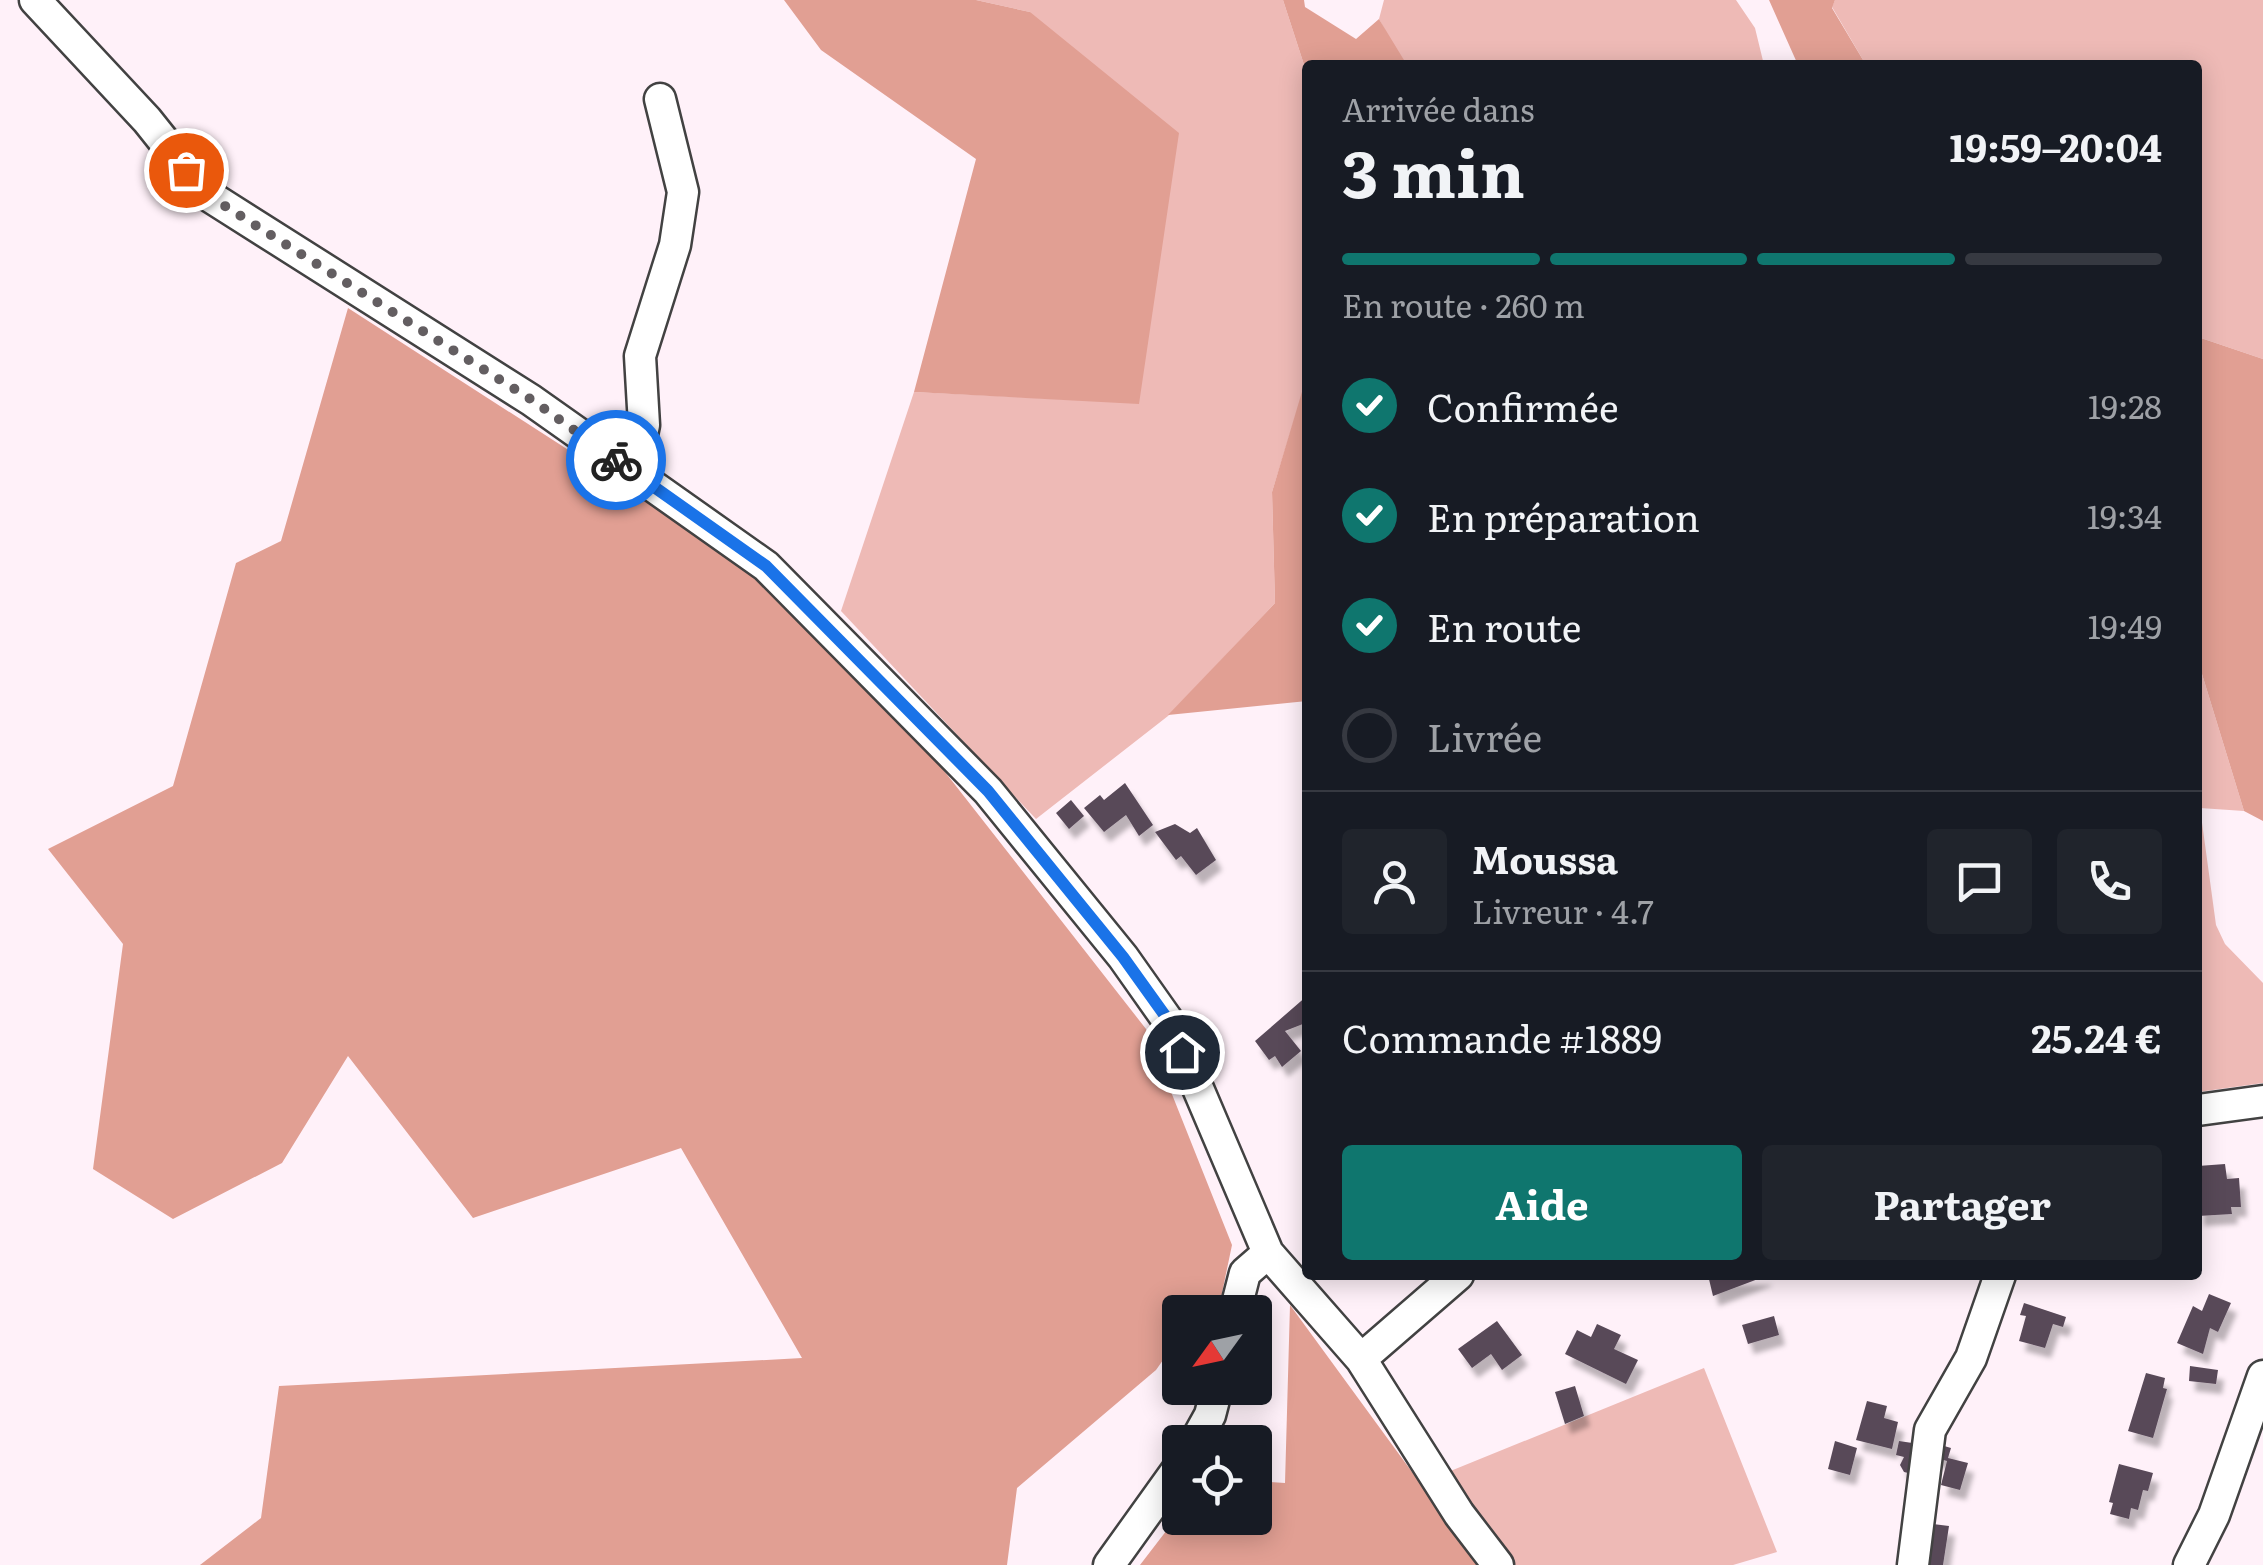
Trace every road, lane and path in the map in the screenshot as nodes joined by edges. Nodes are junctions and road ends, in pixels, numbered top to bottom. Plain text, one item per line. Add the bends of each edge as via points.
1 (35, 0) edge
2 (660, 98) dead end
3 (634, 473) junction
4 (2263, 1101) edge
5 (2202, 1109) edge
6 (1268, 1253) junction
7 (1452, 1280) edge
8 (1998, 1280) edge
9 (1239, 1295) edge
10 (1361, 1360) junction
11 (2263, 1376) edge
12 (1162, 1491) edge
13 (1109, 1565) edge
14 (1498, 1565) edge
15 (1913, 1565) edge
16 (2189, 1565) edge

1 - 3 street via 206,194 532,400
2 - 3 street via 683,192 675,246 640,356 644,425
3 - 6 street via 766,566 988,791 1123,957 1171,1024
4 - 5 street
6 - 9 street via 1245,1273
6 - 10 street
7 - 10 street
8 - 15 street via 1971,1358 1930,1430
10 - 14 street
11 - 16 street via 2214,1515
12 - 13 street

